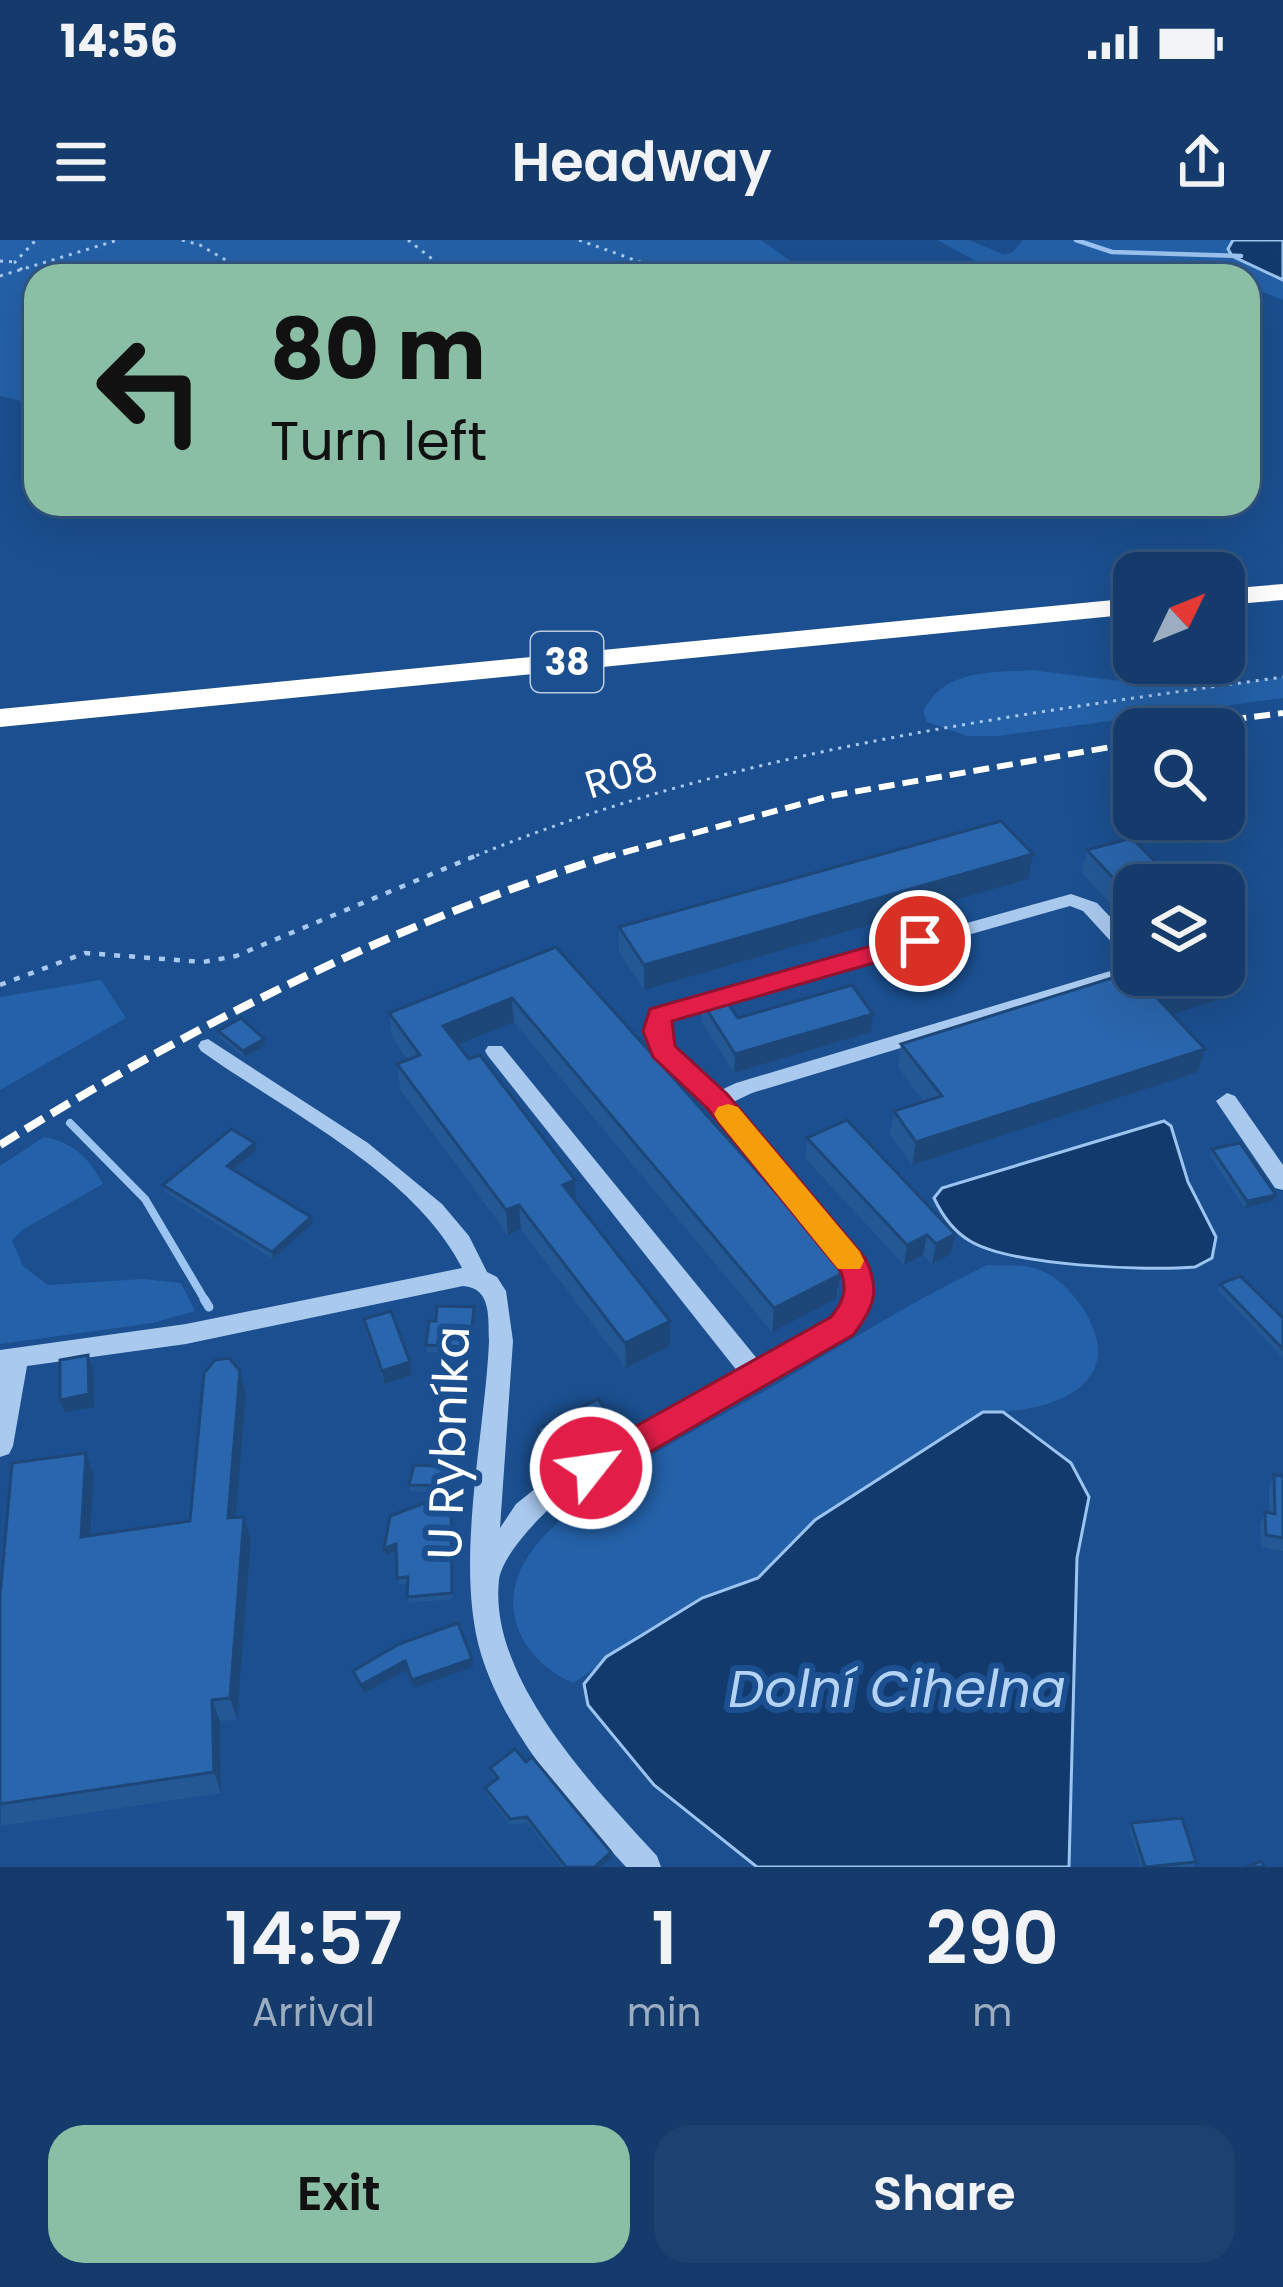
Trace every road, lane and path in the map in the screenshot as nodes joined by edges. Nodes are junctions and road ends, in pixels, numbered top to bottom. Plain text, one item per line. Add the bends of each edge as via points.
1 (36, 240) edge
2 (118, 240) edge
3 (182, 240) edge
4 (408, 240) edge
5 (579, 240) edge
6 (0, 261) edge
7 (15, 262) junction
8 (41, 264) edge
9 (232, 264) edge
10 (439, 264) edge
11 (646, 264) edge
12 (22, 270) joint
13 (0, 276) edge
14 (1283, 575) edge
15 (1245, 579) edge
16 (1113, 592) edge
17 (1283, 592) edge
18 (1245, 595) edge
19 (1113, 608) edge
20 (1283, 676) edge
21 (0, 700) edge
22 (0, 718) edge
23 (1113, 932) edge
24 (1113, 977) edge
25 (0, 985) edge
26 (208, 1046) dead end
27 (496, 1051) dead end
28 (717, 1101) junction
29 (1227, 1101) dead end
30 (1283, 1182) edge
31 (478, 1277) junction
32 (8, 1359) edge
33 (755, 1376) junction
34 (0, 1446) edge
35 (486, 1573) junction
36 (646, 1867) edge

1 - 7 path
2 - 8 path
3 - 9 path
4 - 10 path
5 - 11 path
6 - 7 path
7 - 12 path
12 - 13 path
14 - 15 highway
16 - 21 highway, 38
17 - 18 highway
19 - 22 highway, 38
20 - 25 path, R08 via 764,761 531,832 236,956 203,962 85,953
23 - 28 street via 1071,900 659,1016 662,1050
24 - 28 street
26 - 31 street via 388,1170 465,1248
27 - 33 street
28 - 33 street via 860,1283 857,1306 842,1326
29 - 30 street
31 - 32 street, U Rybníka
31 - 35 street, U Rybníka via 499,1307
32 - 34 street
33 - 35 street via 550,1492 525,1512
35 - 36 street, U Rybníka via 498,1664 550,1751

